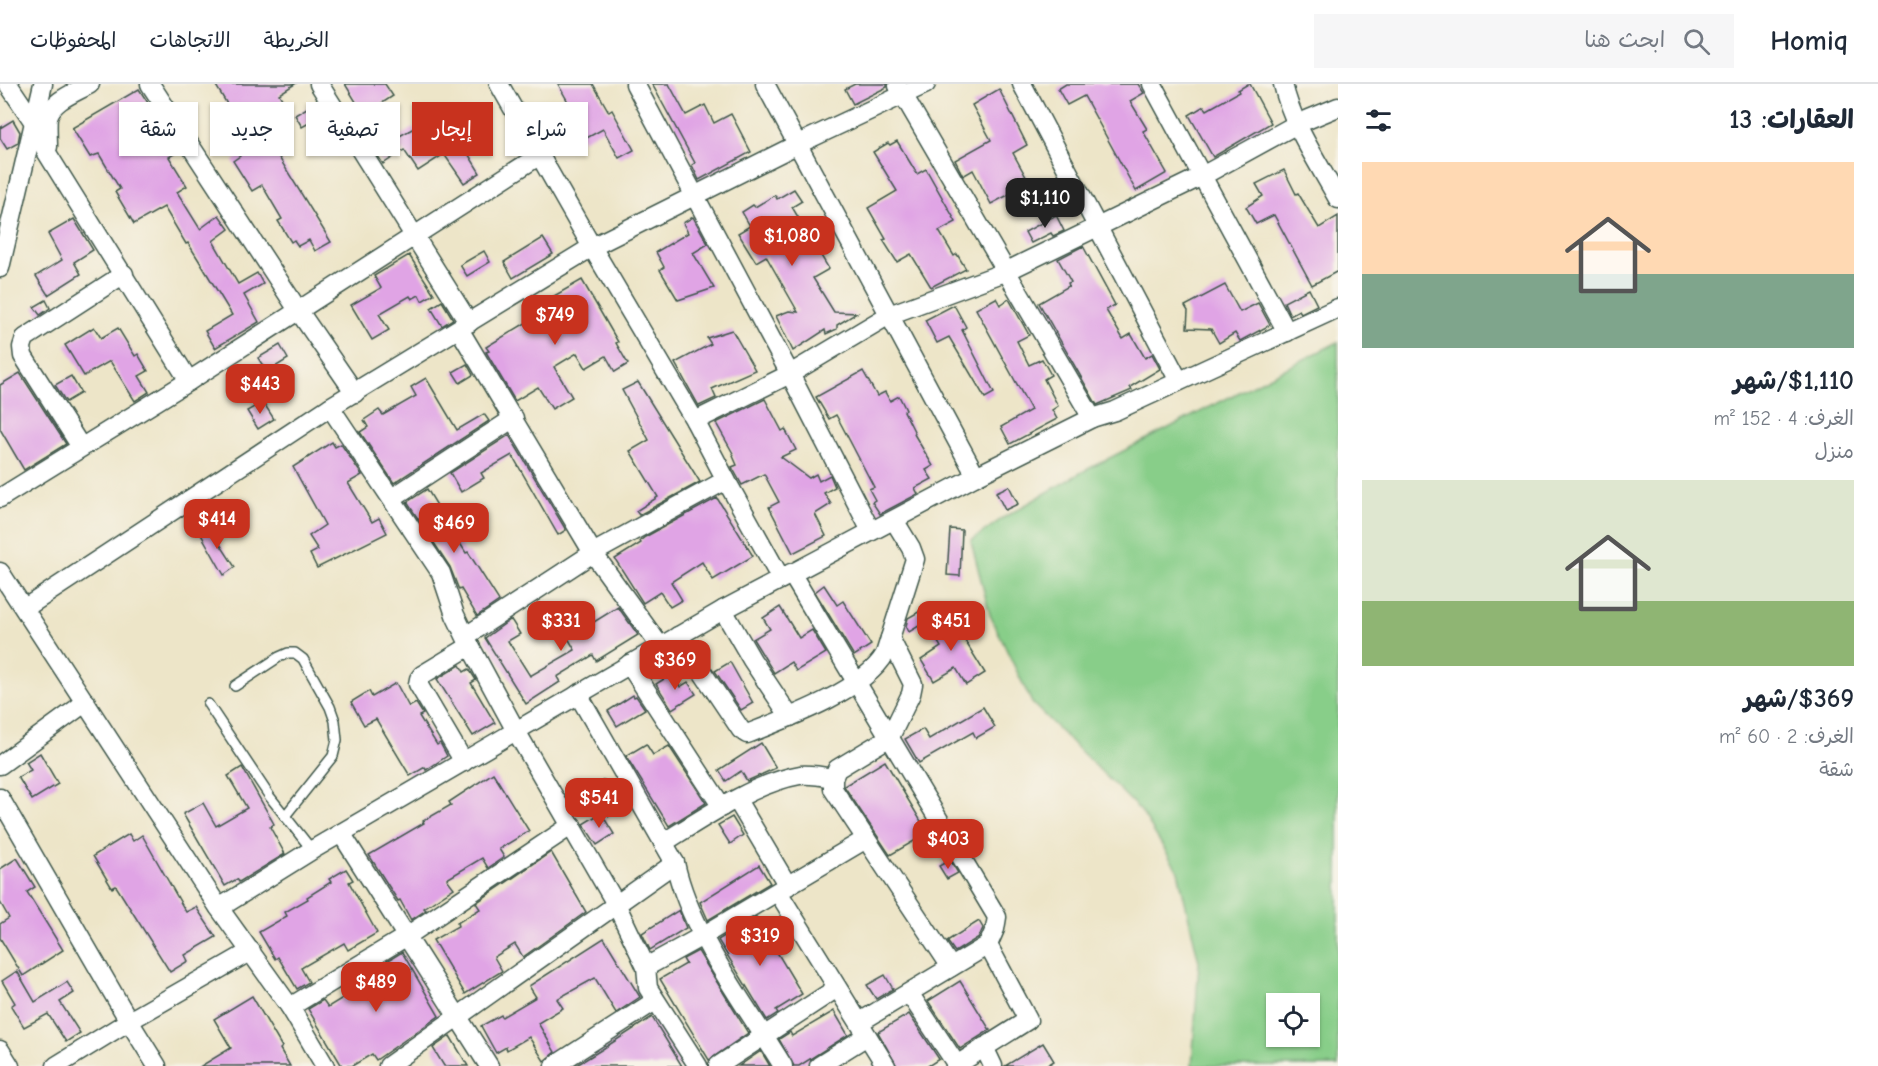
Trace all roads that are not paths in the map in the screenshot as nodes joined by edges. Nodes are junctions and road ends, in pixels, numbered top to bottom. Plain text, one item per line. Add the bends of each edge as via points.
1 (8, 84) edge
2 (44, 84) edge
3 (90, 84) edge
4 (150, 84) edge
5 (319, 84) edge
6 (500, 84) edge
7 (635, 84) edge
8 (765, 84) edge
9 (926, 84) edge
10 (1022, 84) edge
11 (1152, 84) edge
12 (1283, 84) edge
13 (900, 89) edge
14 (510, 102) edge
15 (1338, 107) edge
16 (35, 124) junction
17 (1297, 124) junction
18 (798, 144) junction
19 (47, 153) junction
20 (538, 156) edge
21 (541, 156) edge
22 (1202, 176) junction
23 (694, 197) junction
24 (1338, 199) edge
25 (1099, 227) junction
26 (414, 236) junction
27 (592, 248) junction
28 (0, 268) edge
29 (1005, 272) junction
30 (124, 274) junction
31 (1338, 308) edge
32 (298, 310) junction
33 (889, 315) junction
34 (464, 326) junction
35 (1287, 332) junction
36 (790, 374) junction
37 (189, 381) junction
38 (1179, 381) junction
39 (355, 393) junction
40 (330, 407) junction
41 (514, 418) junction
42 (1092, 418) junction
43 (695, 421) junction
44 (81, 447) junction
45 (976, 476) junction
46 (726, 480) junction
47 (0, 498) edge
48 (392, 498) junction
49 (894, 520) junction
50 (872, 531) junction
51 (593, 553) junction
52 (0, 572) edge
53 (786, 576) junction
54 (25, 608) junction
55 (723, 610) junction
56 (678, 636) junction
57 (890, 638) junction
58 (468, 641) junction
59 (660, 646) junction
60 (629, 664) junction
61 (858, 682) junction
62 (235, 686) dead end
63 (578, 694) junction
64 (86, 702) junction
65 (208, 704) dead end
66 (790, 717) junction
67 (516, 731) junction
68 (890, 737) junction
69 (464, 762) junction
70 (0, 765) edge
71 (833, 778) junction
72 (0, 798) edge
73 (729, 803) junction
74 (285, 816) junction
75 (572, 825) junction
76 (341, 833) junction
77 (866, 839) junction
78 (663, 843) junction
79 (312, 850) junction
80 (675, 863) junction
81 (783, 889) junction
82 (616, 904) junction
83 (219, 908) junction
84 (704, 935) junction
85 (406, 936) junction
86 (988, 945) junction
87 (250, 951) junction
88 (646, 967) junction
89 (951, 967) junction
90 (837, 988) junction
91 (909, 993) junction
92 (655, 1001) junction
93 (290, 1007) junction
94 (458, 1017) junction
95 (129, 1021) junction
96 (863, 1029) junction
97 (764, 1034) junction
98 (984, 1047) junction
99 (0, 1050) edge
100 (10, 1066) edge
101 (56, 1066) edge
102 (157, 1066) edge
103 (326, 1066) edge
104 (388, 1066) edge
105 (489, 1066) edge
106 (554, 1066) edge
107 (698, 1066) edge
108 (718, 1066) edge
109 (783, 1066) edge
110 (819, 1066) edge
111 (886, 1066) edge
112 (956, 1066) edge
113 (993, 1066) edge

1 - 16 street
2 - 16 street
3 - 19 street via 52,108
4 - 32 street
5 - 26 street
6 - 14 street
7 - 23 street
8 - 18 street
9 - 13 street
10 - 25 street
11 - 22 street
12 - 17 street
13 - 18 street
13 - 29 street
15 - 17 street
16 - 19 street
16 - 28 street
17 - 22 street
17 - 24 street
18 - 23 street
18 - 33 street
19 - 30 street
20 - 26 street
21 - 27 street
22 - 25 street
22 - 35 street
23 - 27 street
23 - 36 street
25 - 29 street
25 - 38 street
26 - 32 street
26 - 34 street
27 - 34 street
27 - 43 street
29 - 33 street
29 - 42 street
30 - 37 street
30 - 44 street via 25,338 22,347 23,356
31 - 35 street
32 - 37 street
32 - 39 street
33 - 36 street
33 - 45 street
34 - 39 street
34 - 41 street
35 - 38 street
36 - 43 street
36 - 50 street
37 - 44 street
38 - 42 street
39 - 40 street
40 - 48 street
40 - 54 street
41 - 48 street
41 - 51 street
42 - 45 street
43 - 46 street
44 - 47 street
45 - 49 street
46 - 51 street
46 - 53 street
48 - 58 street via 441,573
49 - 50 street
49 - 57 street via 915,559
50 - 53 street
51 - 58 street
51 - 59 street
52 - 54 street
53 - 55 street
53 - 61 street
54 - 64 street
55 - 56 street
55 - 66 street
56 - 59 street
56 - 66 street via 741,730 747,734
57 - 61 street via 879,665
57 - 68 street via 913,684
58 - 67 street
58 - 69 street via 422,675 418,684
59 - 60 street
60 - 63 street
60 - 73 street
61 - 66 street
61 - 68 street
62 - 74 lane via 279,657 295,653 321,688 335,720 337,740 333,756
63 - 67 street
63 - 78 street
64 - 70 street
64 - 83 street
65 - 74 lane
67 - 69 street
67 - 75 street
68 - 71 street via 837,769
68 - 86 street via 997,918
69 - 76 street
71 - 73 street via 802,775
71 - 77 street via 834,789
72 - 95 street
73 - 78 street
73 - 81 street
74 - 79 lane
75 - 82 street
75 - 85 street
76 - 79 street
76 - 85 street
77 - 81 street
77 - 89 street
78 - 80 street
79 - 83 street
80 - 82 street
80 - 84 street via 688,907
81 - 84 street
81 - 90 street
82 - 88 street
82 - 94 street
83 - 87 street
84 - 88 street
84 - 97 street via 723,973
85 - 93 street
85 - 94 street
86 - 89 street
86 - 98 street via 1028,1020
87 - 93 street
87 - 95 street
88 - 92 street via 648,988
89 - 91 street
90 - 96 street
90 - 97 street
91 - 96 street
91 - 112 street
92 - 106 street
92 - 107 street
93 - 103 street
94 - 104 street
94 - 105 street
95 - 101 street
95 - 102 street
96 - 110 street
96 - 111 street
97 - 108 street
97 - 109 street
98 - 112 street
98 - 113 street
99 - 100 street

